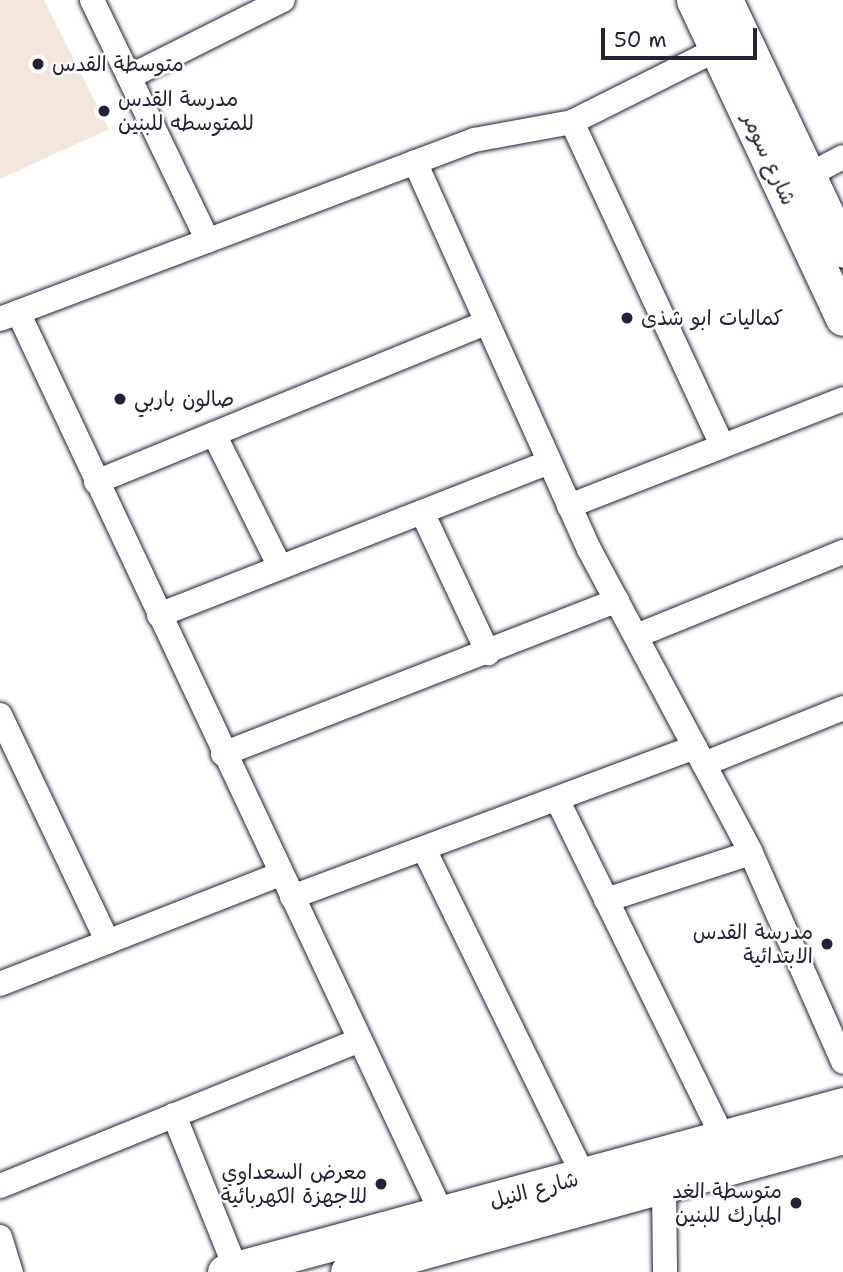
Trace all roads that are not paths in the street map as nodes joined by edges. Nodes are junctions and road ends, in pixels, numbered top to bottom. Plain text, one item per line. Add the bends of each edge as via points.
1 (92, 0) edge
2 (284, 0) edge
3 (694, 0) edge
4 (725, 0) edge
5 (718, 49) junction
6 (129, 77) junction
7 (572, 122) junction
8 (843, 157) edge
9 (415, 162) junction
10 (809, 175) junction
11 (208, 241) junction
12 (843, 250) edge
13 (9, 316) edge
14 (843, 318) edge
15 (486, 323) junction
16 (843, 399) edge
17 (214, 434) junction
18 (722, 445) junction
19 (549, 461) junction
20 (96, 482) junction
21 (569, 506) junction
22 (422, 512) junction
23 (843, 552) edge
24 (280, 567) junction
25 (617, 600) junction
26 (159, 615) junction
27 (636, 636) junction
28 (488, 653) junction
29 (843, 708) edge
30 (0, 715) edge
31 (223, 754) junction
32 (699, 756) junction
33 (557, 799) junction
34 (424, 849) junction
35 (751, 853) junction
36 (281, 874) junction
37 (292, 897) junction
38 (606, 900) junction
39 (108, 942) junction
40 (0, 984) edge
41 (359, 1040) junction
42 (843, 1062) edge
43 (843, 1105) edge
44 (174, 1115) junction
45 (722, 1136) junction
46 (843, 1136) edge
47 (584, 1177) junction
48 (0, 1186) edge
49 (664, 1186) junction
50 (442, 1214) junction
51 (0, 1237) edge
52 (231, 1271) edge
53 (11, 1272) edge
54 (348, 1272) edge
55 (665, 1272) edge

1 - 6 street
2 - 6 street
3 - 5 main road, شارع سومر
4 - 10 main road, شارع سومر
5 - 7 street
5 - 14 main road, شارع سومر
6 - 11 street
7 - 9 street via 474,140
7 - 18 street
8 - 10 street
9 - 11 street
9 - 15 street
10 - 12 main road, شارع سومر
11 - 13 street
13 - 20 street
15 - 17 street
15 - 19 street
16 - 18 street
17 - 20 street
17 - 24 street
18 - 21 street
19 - 21 street
19 - 22 street
20 - 26 street
21 - 25 street
22 - 24 street
22 - 28 street
23 - 27 street
24 - 26 street
25 - 27 street
25 - 28 street
26 - 31 street
27 - 32 street
28 - 31 street
29 - 32 street
30 - 39 street
31 - 36 street
32 - 33 street
32 - 35 street
33 - 34 street
33 - 38 street
34 - 37 street
34 - 47 street
35 - 38 street
35 - 42 street
36 - 37 street
36 - 39 street
37 - 41 street
38 - 45 street
39 - 40 street
41 - 44 street
41 - 50 street
43 - 45 main road, شارع النيل
44 - 48 street
44 - 52 street
45 - 47 main road, شارع النيل
46 - 49 main road, شارع النيل
47 - 50 main road, شارع النيل
49 - 54 main road, شارع النيل
49 - 55 street
50 - 52 main road, شارع النيل
51 - 53 street

